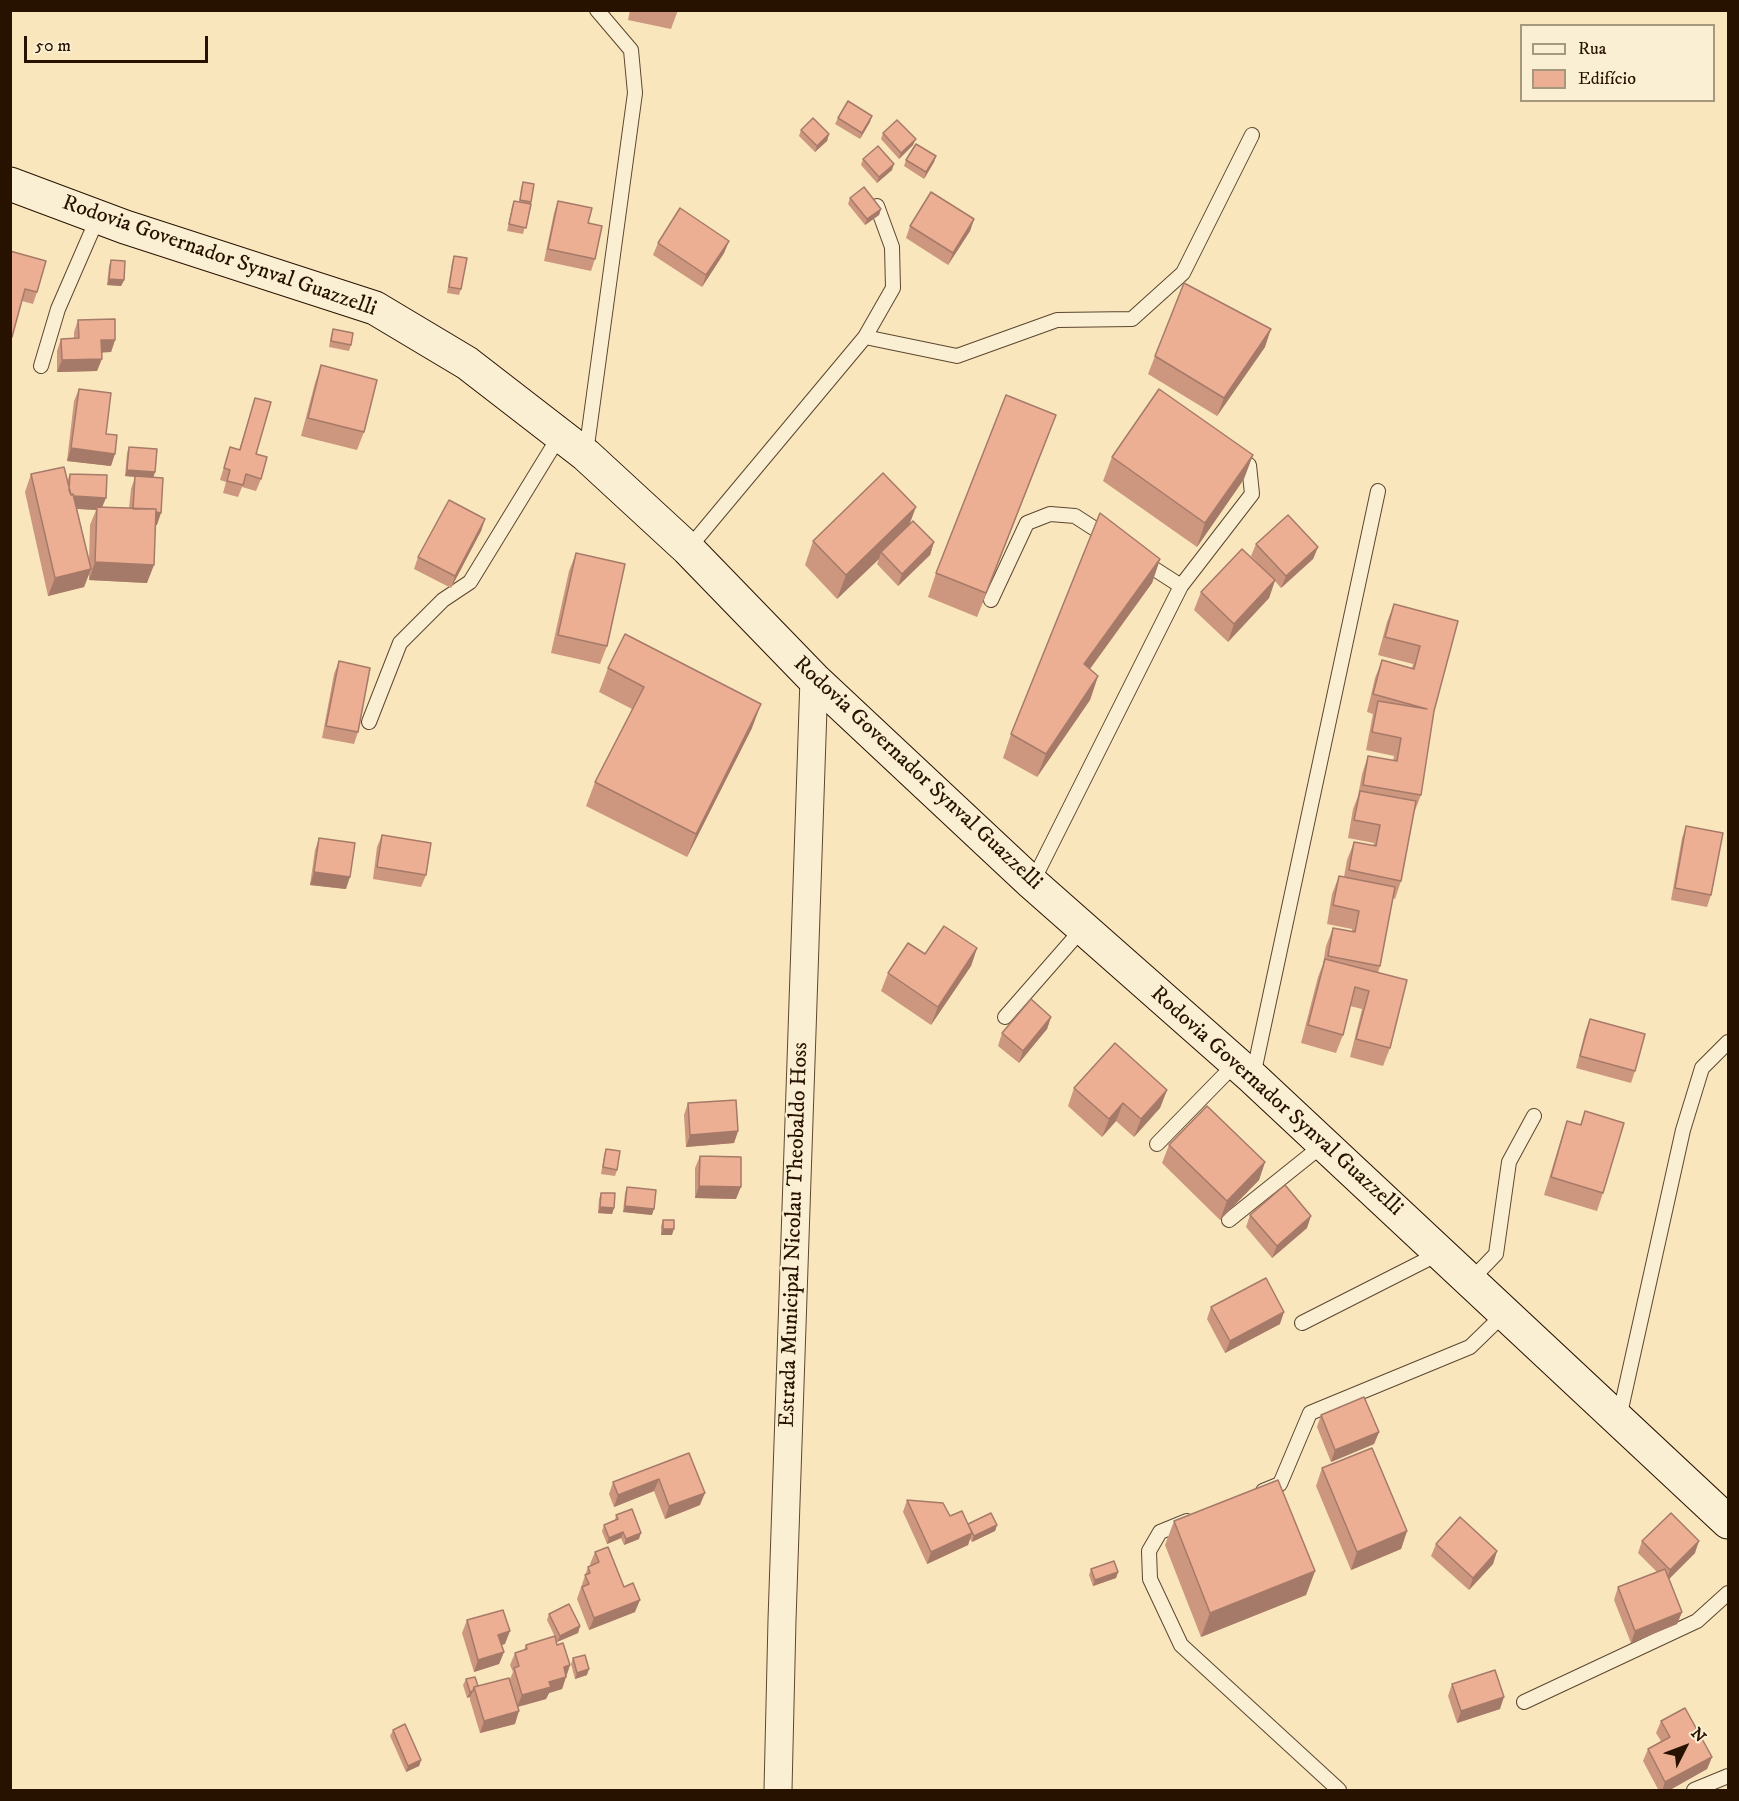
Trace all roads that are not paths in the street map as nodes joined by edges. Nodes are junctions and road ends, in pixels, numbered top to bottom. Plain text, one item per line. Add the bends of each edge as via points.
1 (597, 10) edge
2 (1252, 135) dead end
3 (10, 184) edge
4 (877, 206) edge
5 (98, 217) junction
6 (865, 337) junction
7 (41, 366) dead end
8 (560, 435) junction
9 (1221, 446) edge
10 (585, 455) junction
11 (1378, 491) dead end
12 (688, 549) junction
13 (1181, 586) junction
14 (991, 600) edge
15 (814, 680) junction
16 (369, 722) dead end
17 (1032, 883) junction
18 (1083, 928) junction
19 (1005, 1017) dead end
20 (1728, 1042) edge
21 (1244, 1071) junction
22 (1534, 1116) dead end
23 (1157, 1144) dead end
24 (1324, 1144) junction
25 (1229, 1220) edge
26 (1440, 1253) junction
27 (1470, 1281) junction
28 (1505, 1313) junction
29 (1302, 1323) dead end
30 (1618, 1420) junction
31 (1247, 1497) edge
32 (1204, 1514) edge
33 (1728, 1522) edge
34 (1728, 1593) edge
35 (1524, 1702) dead end
36 (1728, 1776) edge
37 (778, 1791) edge
38 (1339, 1791) edge
39 (1694, 1791) edge

1 - 10 lane via 631,50 635,93
2 - 6 lane via 1183,273 1132,318 1057,320 957,356
3 - 5 main road, Rodovia Governador Synval Guazzelli
4 - 6 lane via 892,248 893,288
5 - 7 lane via 58,309
5 - 8 main road, Rodovia Governador Synval Guazzelli via 375,308 467,363
6 - 12 lane
8 - 10 main road, Rodovia Governador Synval Guazzelli
8 - 16 lane via 470,582 443,600 400,643
9 - 13 lane via 1249,465 1252,494
10 - 12 main road, Rodovia Governador Synval Guazzelli
11 - 21 lane
12 - 15 main road, Rodovia Governador Synval Guazzelli
13 - 14 lane via 1075,516 1050,514 1027,522
13 - 17 lane
15 - 17 main road, Rodovia Governador Synval Guazzelli
15 - 37 street, Estrada Municipal Nicolau Theobaldo Hoss
17 - 18 main road, Rodovia Governador Synval Guazzelli
18 - 19 lane
18 - 21 main road, Rodovia Governador Synval Guazzelli
20 - 30 lane via 1702,1068 1683,1130
21 - 23 lane
21 - 24 main road, Rodovia Governador Synval Guazzelli
22 - 27 lane via 1509,1162 1496,1254
24 - 25 lane
24 - 26 main road, Rodovia Governador Synval Guazzelli
26 - 27 main road, Rodovia Governador Synval Guazzelli
26 - 29 lane
27 - 28 main road, Rodovia Governador Synval Guazzelli
28 - 30 main road, Rodovia Governador Synval Guazzelli
28 - 31 lane via 1470,1347 1310,1413 1280,1484
30 - 33 main road, Rodovia Governador Synval Guazzelli
32 - 38 lane via 1160,1532 1149,1551 1150,1579 1181,1645
34 - 35 lane via 1697,1621
36 - 39 lane

